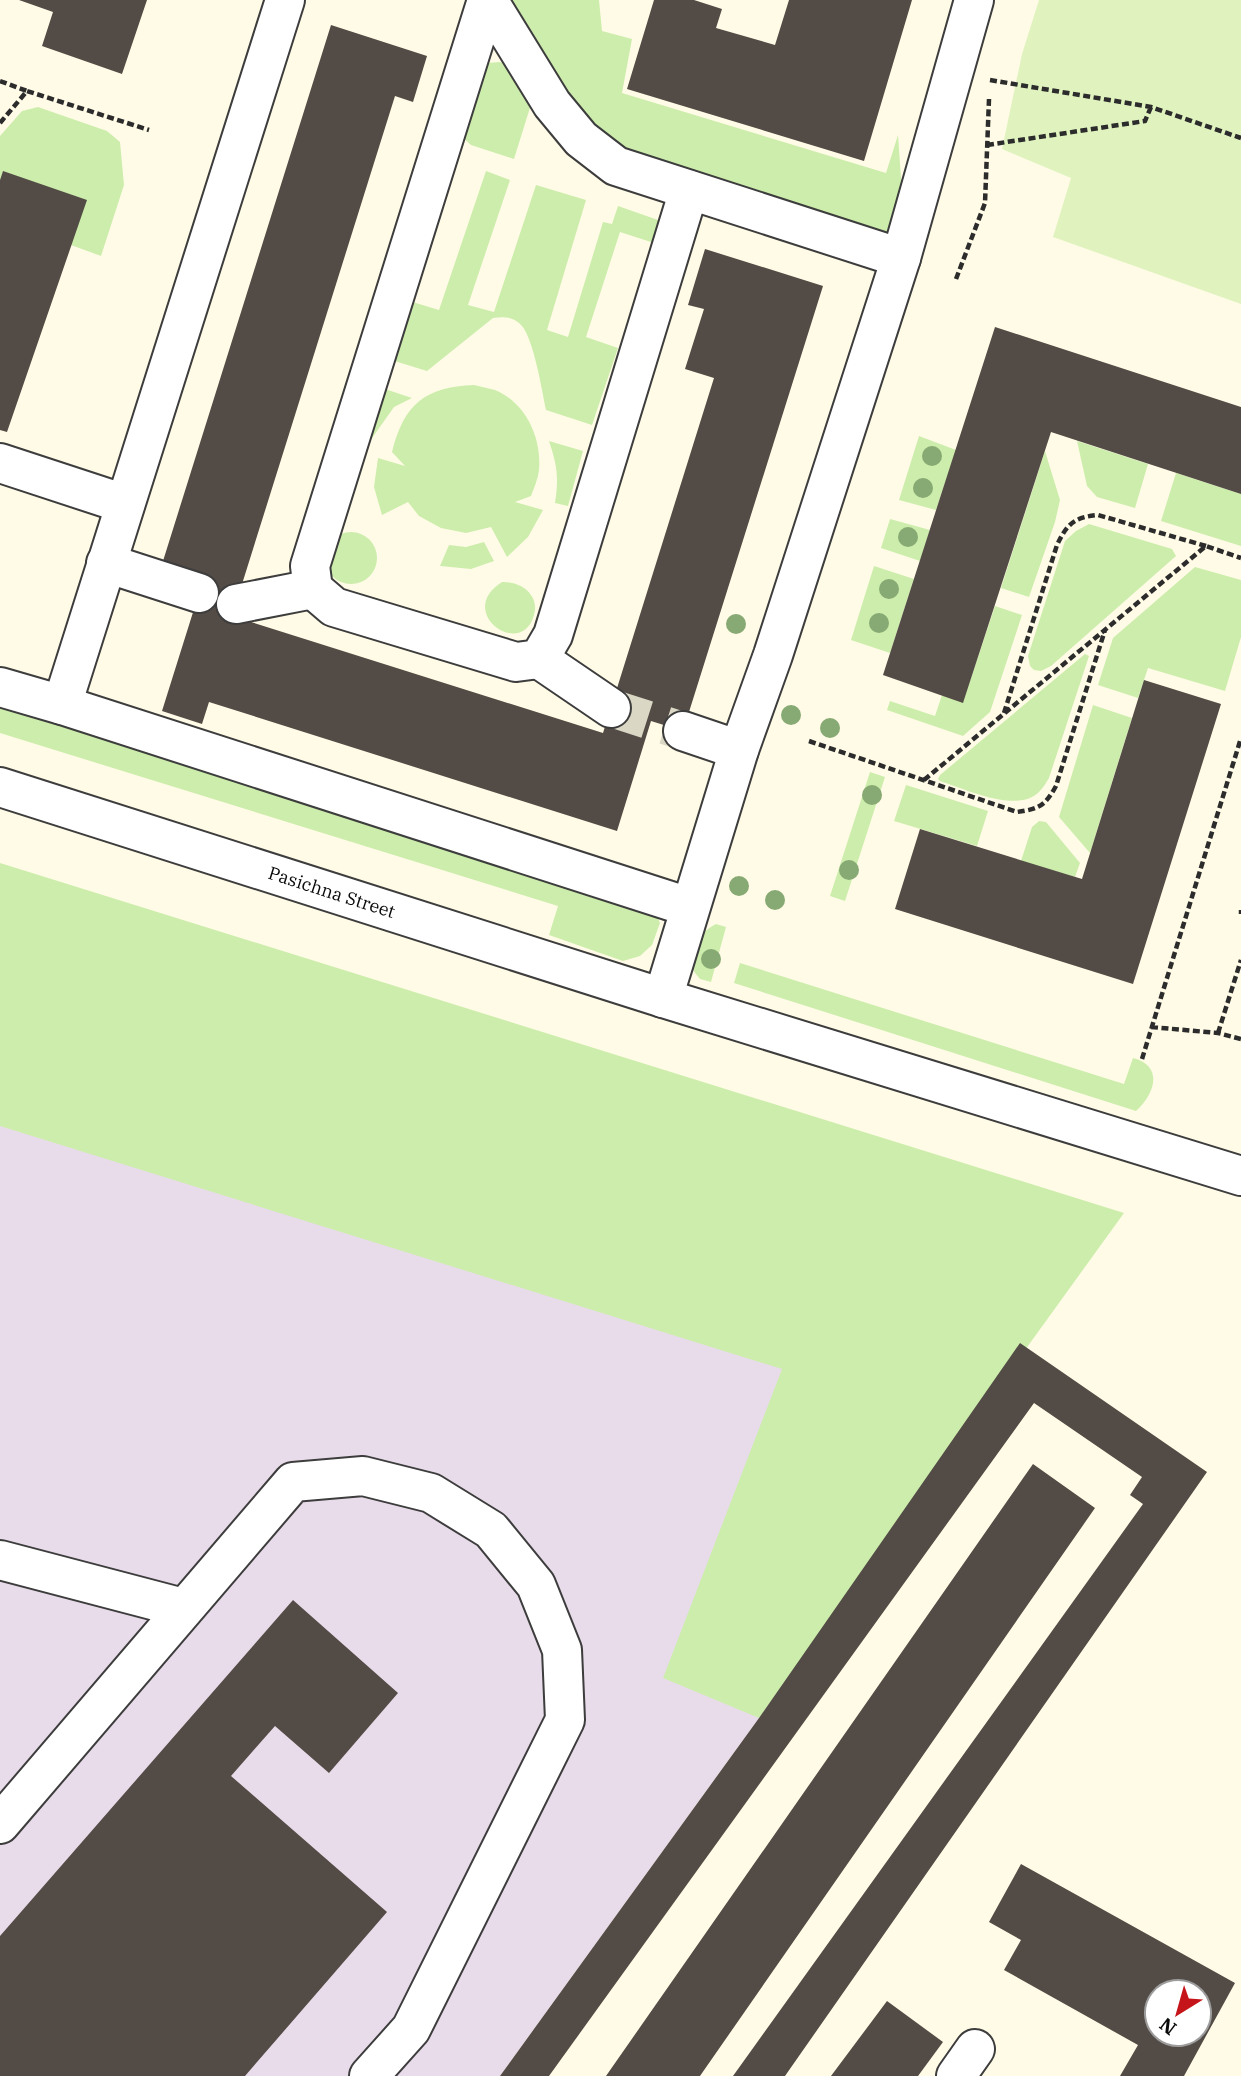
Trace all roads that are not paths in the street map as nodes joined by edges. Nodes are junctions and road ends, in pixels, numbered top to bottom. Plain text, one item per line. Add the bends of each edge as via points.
1 (285, 0) edge
2 (487, 0) edge
3 (974, 0) edge
4 (689, 190) junction
5 (901, 258) junction
6 (0, 463) edge
7 (125, 504) junction
8 (106, 563) junction
9 (313, 589) junction
10 (198, 593) dead end
11 (236, 604) dead end
12 (539, 659) junction
13 (0, 687) edge
14 (62, 705) junction
15 (611, 708) tunnel mouth
16 (683, 731) tunnel mouth
17 (739, 750) junction
18 (0, 787) edge
19 (689, 907) junction
20 (663, 998) junction
21 (1241, 1176) edge
22 (0, 1560) edge
23 (183, 1608) junction
24 (0, 1824) edge
25 (369, 2076) edge

1 - 7 street
2 - 4 street via 552,104 582,139 617,166
2 - 9 street via 310,566
3 - 5 street
4 - 5 street
4 - 12 street via 553,635
5 - 17 street
6 - 7 street
7 - 8 street
8 - 10 street
8 - 14 street
9 - 11 street
9 - 12 street via 334,607 516,662
12 - 15 street
13 - 14 street
14 - 19 street
16 - 17 street
17 - 19 street
18 - 20 street, Pasichna Street
19 - 20 street
20 - 21 street, Pasichna Street
22 - 23 street
23 - 24 street
23 - 25 street via 293,1482 363,1476 431,1493 491,1530 536,1585 562,1650 565,1720 411,2029

